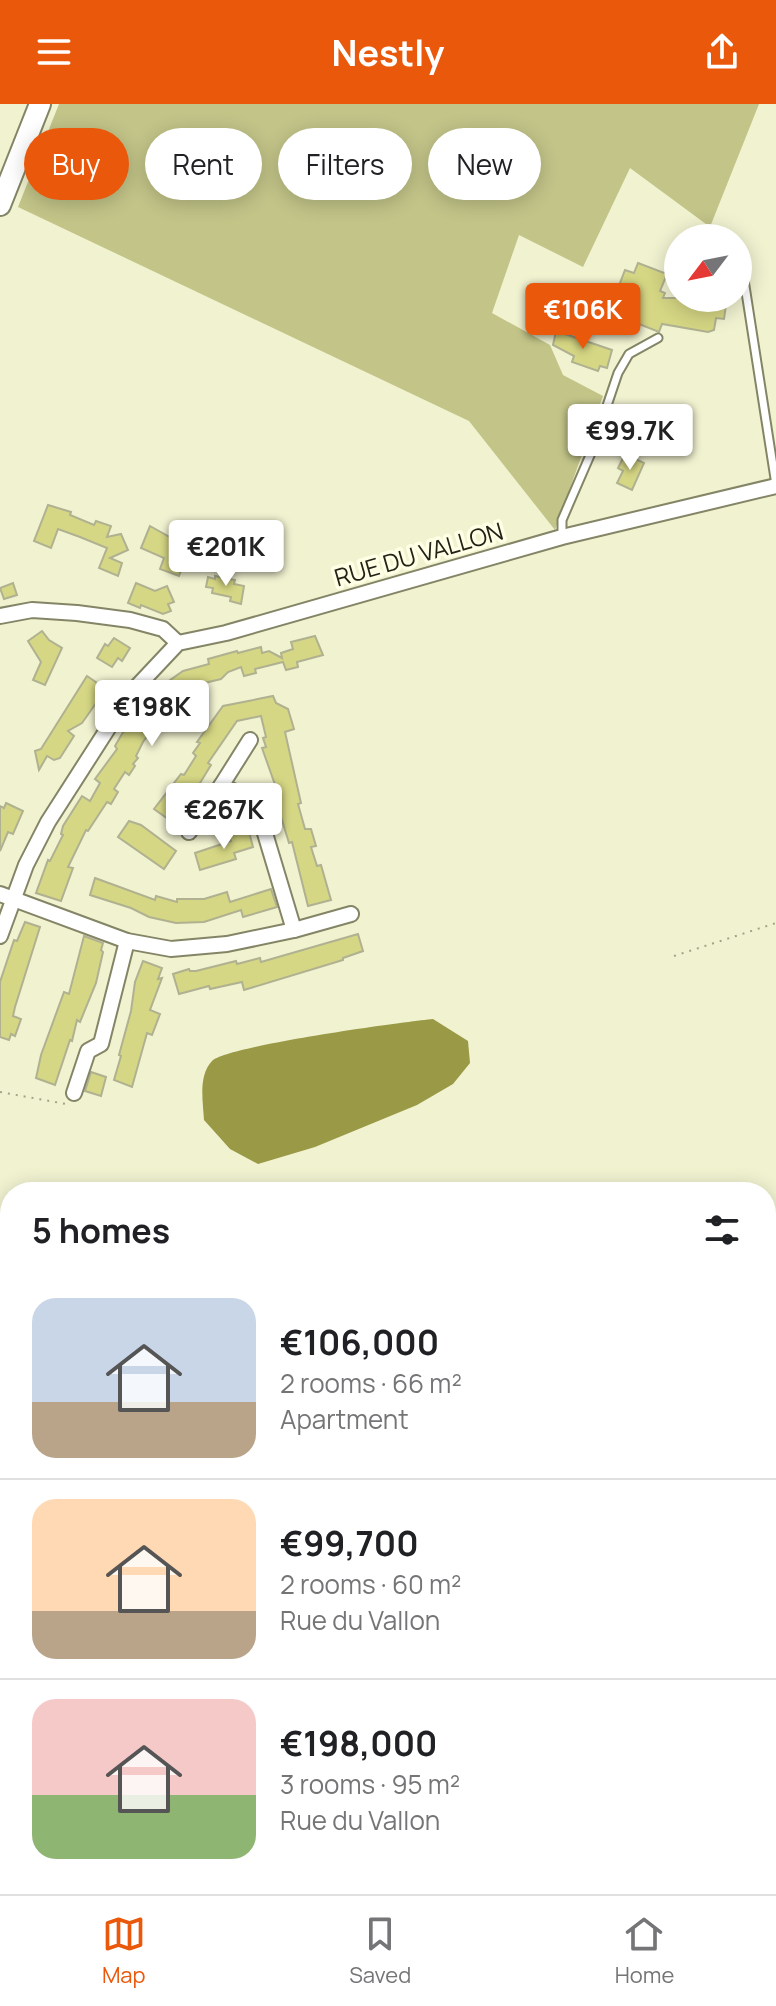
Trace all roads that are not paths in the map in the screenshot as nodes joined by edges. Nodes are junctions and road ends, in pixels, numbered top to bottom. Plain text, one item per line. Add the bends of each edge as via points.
1 (40, 104) edge
2 (0, 205) edge
3 (749, 312) edge
4 (658, 338) dead end
5 (776, 485) edge
6 (562, 537) junction
7 (0, 616) edge
8 (178, 643) junction
9 (250, 740) dead end
10 (221, 786) junction
11 (189, 832) dead end
12 (6, 897) edge
13 (351, 914) dead end
14 (294, 930) junction
15 (0, 936) edge
16 (127, 941) junction
17 (74, 1093) road end

1 - 2 main road
3 - 5 lane
4 - 6 lane via 629,354 618,373 562,520
5 - 6 street, RUE DU VALLON
6 - 8 street, RUE DU VALLON
7 - 8 street via 32,610 117,618 163,629
8 - 12 street via 130,694
9 - 10 street
10 - 11 street
10 - 14 street via 255,800
12 - 15 street
12 - 16 street
13 - 14 street
14 - 16 street via 171,949
16 - 17 street via 101,1044 88,1051

